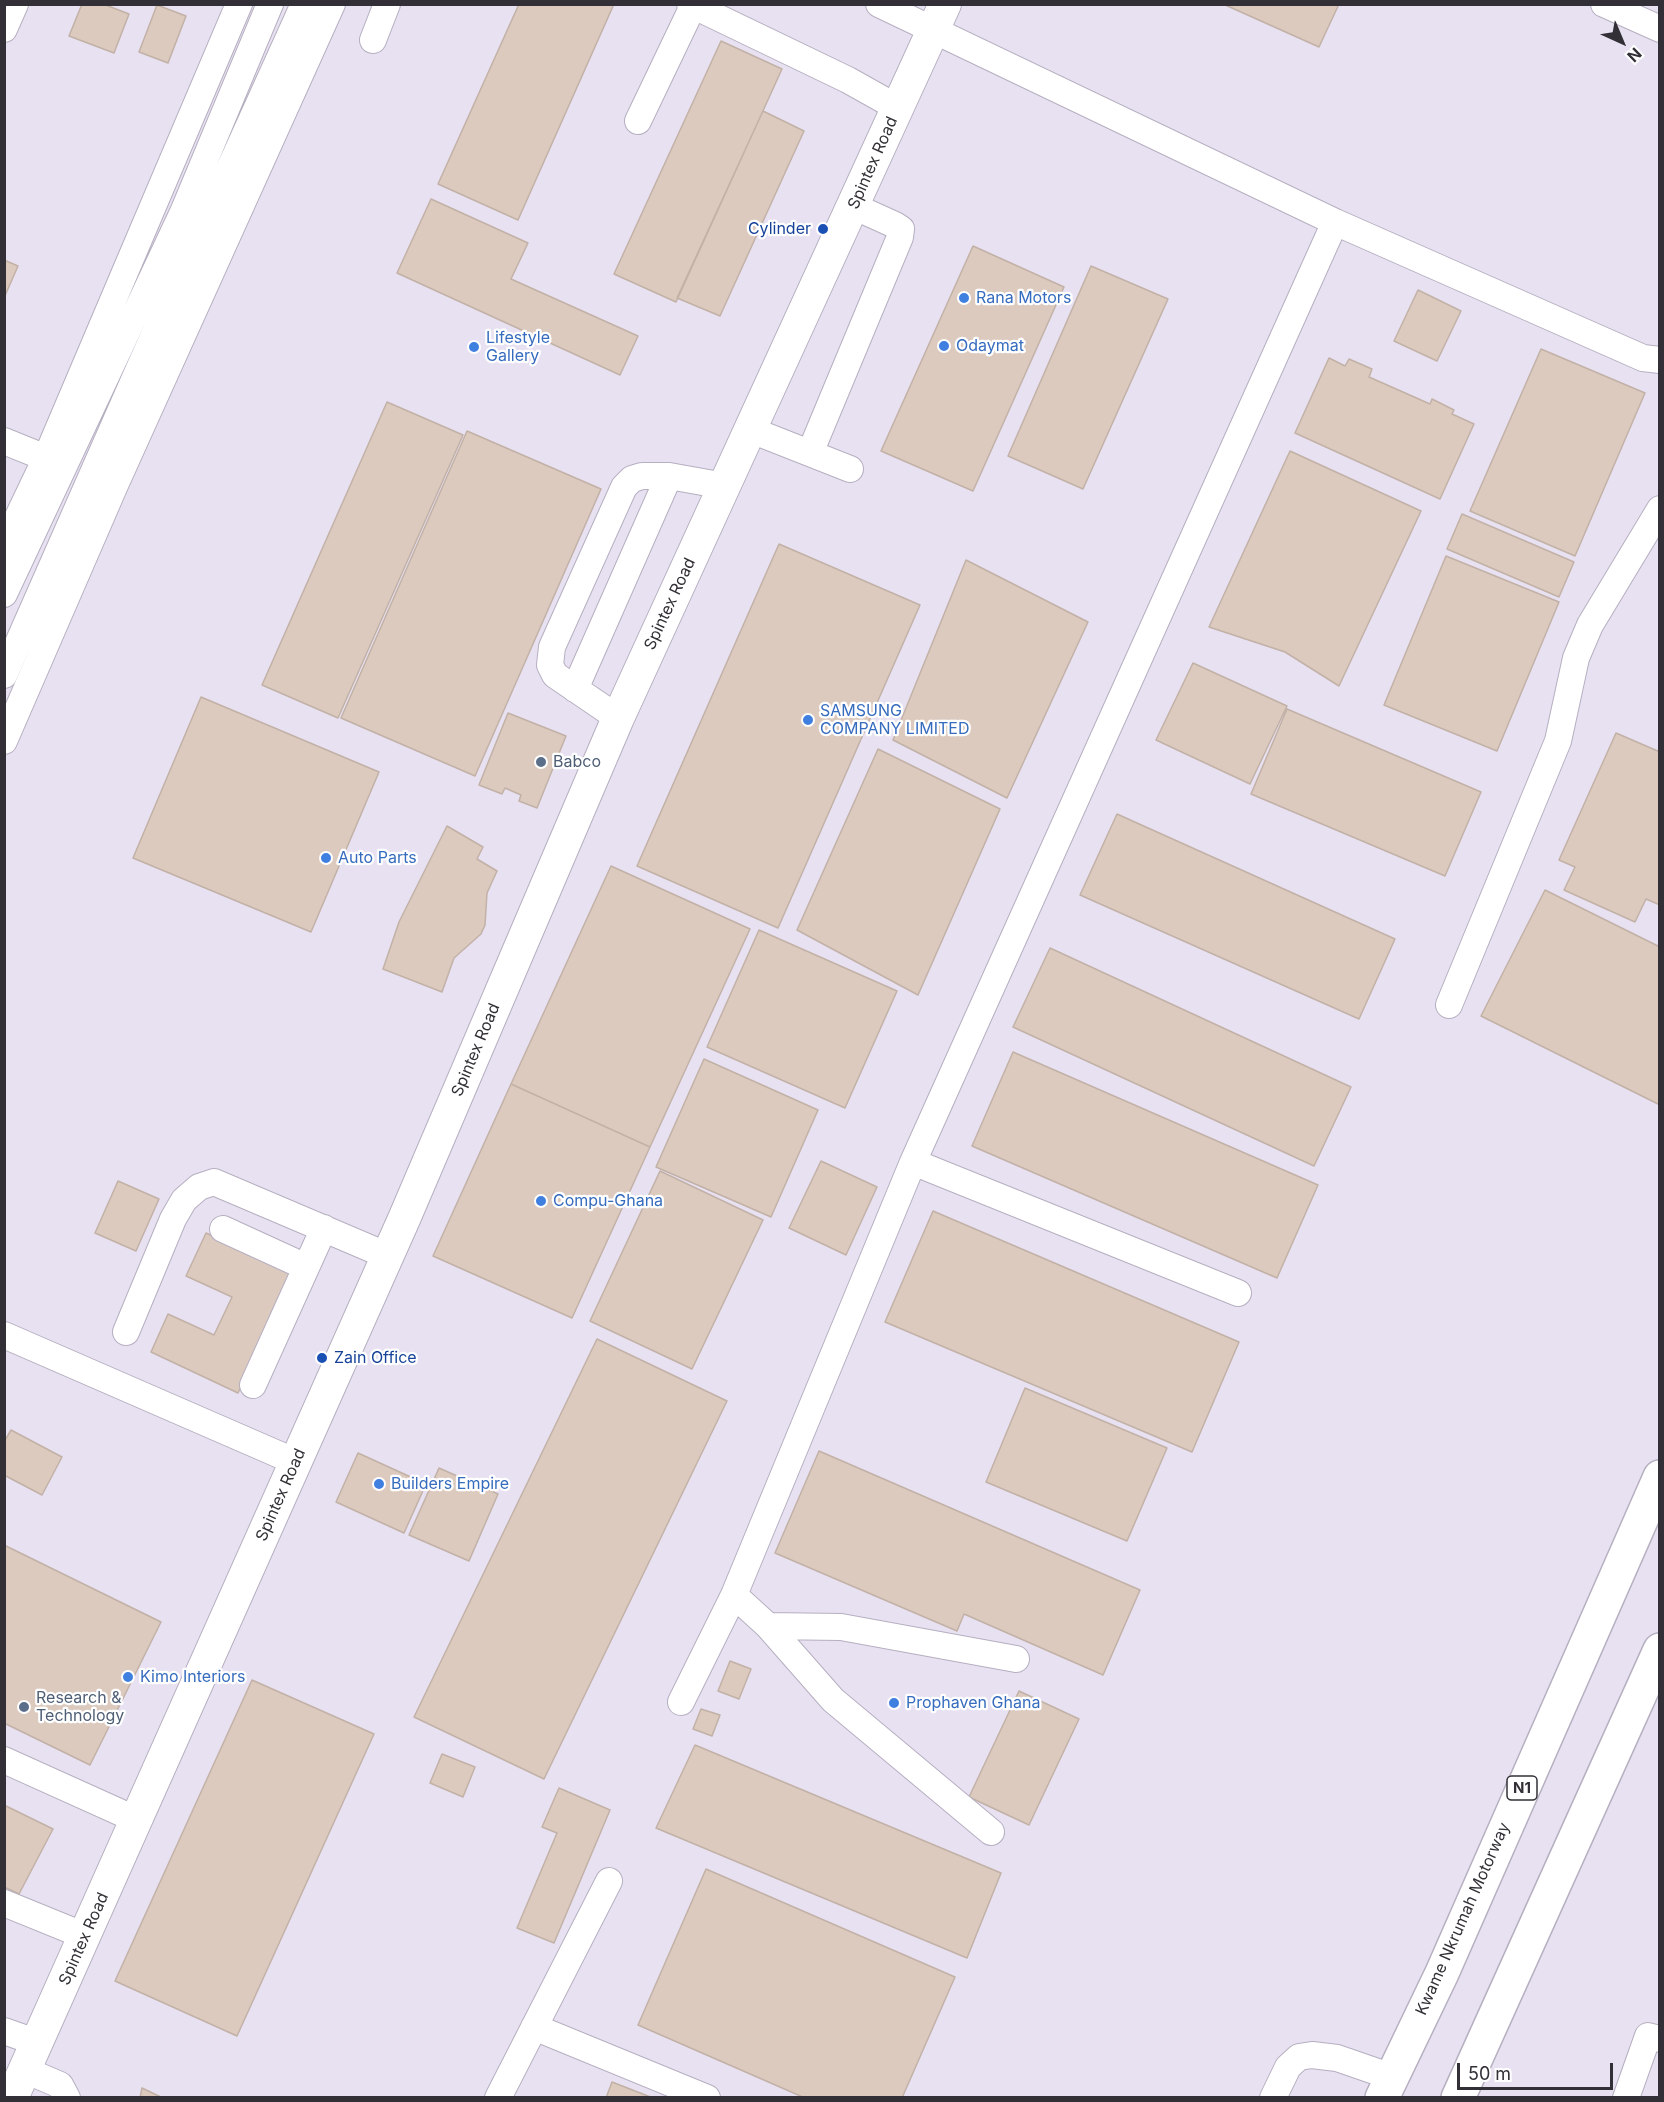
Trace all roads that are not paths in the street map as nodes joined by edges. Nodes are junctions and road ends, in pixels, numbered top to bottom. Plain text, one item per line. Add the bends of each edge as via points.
1 (15, 4) edge
2 (238, 4) edge
3 (270, 4) edge
4 (304, 4) edge
5 (332, 4) edge
6 (387, 4) edge
7 (879, 4) edge
8 (1604, 4) edge
9 (692, 5) edge
10 (939, 18) edge
11 (4, 29) edge
12 (1659, 29) edge
13 (373, 40) dead end
14 (898, 108) junction
15 (638, 122) dead end
16 (854, 206) junction
17 (1335, 222) junction
18 (1659, 360) edge
19 (751, 430) junction
20 (4, 441) edge
21 (810, 453) junction
22 (46, 458) junction
23 (850, 469) dead end
24 (669, 476) junction
25 (725, 486) junction
26 (1659, 509) edge
27 (4, 546) edge
28 (4, 594) edge
29 (4, 675) edge
30 (575, 689) junction
31 (618, 718) junction
32 (4, 741) edge
33 (1449, 1005) dead end
34 (913, 1162) junction
35 (324, 1228) junction
36 (223, 1229) dead end
37 (388, 1256) junction
38 (306, 1267) junction
39 (1238, 1293) dead end
40 (126, 1332) dead end
41 (4, 1335) edge
42 (253, 1385) dead end
43 (296, 1462) junction
44 (1659, 1477) edge
45 (734, 1595) junction
46 (768, 1626) junction
47 (1659, 1650) edge
48 (1016, 1659) dead end
49 (681, 1702) dead end
50 (4, 1760) edge
51 (137, 1820) junction
52 (991, 1832) dead end
53 (609, 1881) dead end
54 (4, 1903) edge
55 (85, 1936) junction
56 (534, 2027) junction
57 (4, 2031) edge
58 (1659, 2038) edge
59 (25, 2070) edge
60 (1387, 2087) edge
61 (67, 2097) edge
62 (498, 2097) edge
63 (706, 2097) edge
64 (1273, 2097) edge
65 (1458, 2097) edge
66 (1626, 2097) edge

1 - 11 street
2 - 22 street
3 - 28 street via 183,210
4 - 29 street
5 - 32 street
6 - 13 street
7 - 10 street
8 - 12 street
9 - 14 street
9 - 15 street
10 - 14 main road, Spintex Road
10 - 17 street
14 - 16 main road, Spintex Road
16 - 19 main road, Spintex Road
16 - 21 street via 901,229 900,237
17 - 18 street via 1643,358
17 - 34 street
19 - 21 street
19 - 25 main road, Spintex Road
20 - 22 street
21 - 23 street
22 - 27 street
24 - 25 street
24 - 30 street
24 - 30 street via 642,476 624,487 552,647 550,665 555,675
25 - 31 main road, Spintex Road
26 - 33 street via 1590,625 1576,658 1558,741
30 - 31 street
31 - 37 main road, Spintex Road
34 - 39 street
34 - 45 street
35 - 37 street
35 - 38 street
35 - 40 street via 214,1182 200,1187 184,1200 173,1219
36 - 38 street
37 - 43 main road, Spintex Road
38 - 42 street
41 - 43 street
43 - 51 main road, Spintex Road
44 - 60 highway, Kwame Nkrumah Motorway / N1 via 1442,1972
45 - 46 street
45 - 49 street
46 - 48 street via 841,1627
46 - 52 street via 833,1700
47 - 65 highway
50 - 51 street
51 - 55 main road, Spintex Road
53 - 56 street
54 - 55 street
55 - 59 main road, Spintex Road
56 - 62 street
56 - 63 street
57 - 59 street
58 - 66 street via 1648,2036
59 - 61 street via 60,2085
60 - 64 street via 1337,2058 1312,2055 1299,2057 1288,2067

